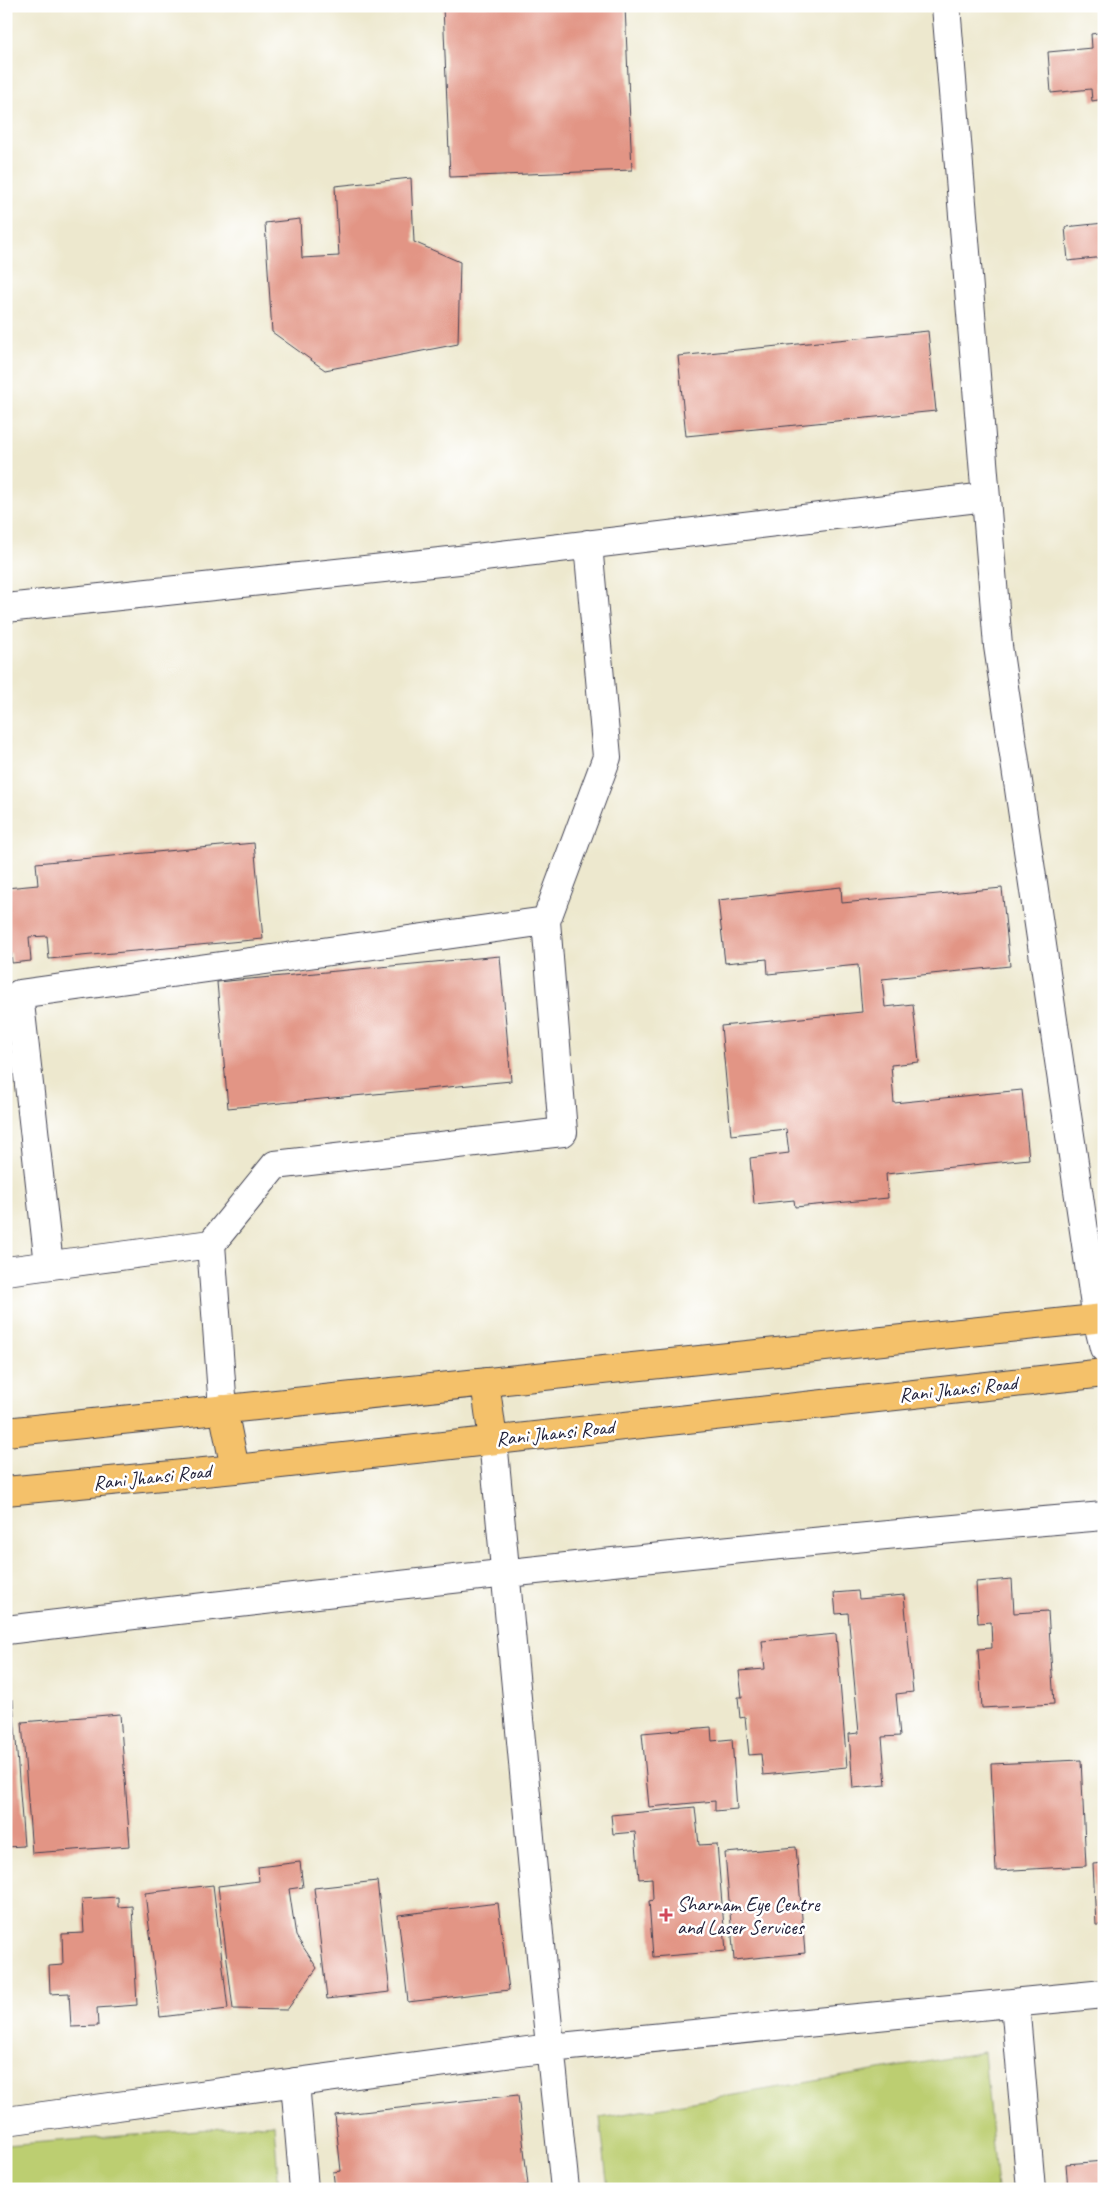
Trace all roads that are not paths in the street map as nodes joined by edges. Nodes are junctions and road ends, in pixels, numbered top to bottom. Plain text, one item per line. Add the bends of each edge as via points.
1 (946, 6) edge
2 (986, 497) junction
3 (588, 544) junction
4 (6, 608) edge
5 (546, 921) junction
6 (211, 1244) junction
7 (49, 1265) junction
8 (6, 1270) edge
9 (1100, 1318) edge
10 (1104, 1348) edge
11 (1104, 1373) edge
12 (486, 1382) junction
13 (223, 1410) junction
14 (6, 1432) edge
15 (493, 1440) junction
16 (235, 1469) junction
17 (6, 1491) edge
18 (1104, 1516) edge
19 (506, 1572) junction
20 (6, 1630) edge
21 (1104, 1994) edge
22 (1015, 2003) junction
23 (550, 2048) junction
24 (295, 2082) junction
25 (6, 2121) edge
26 (304, 2189) edge
27 (565, 2189) edge
28 (1031, 2189) edge

1 - 2 street
2 - 3 street
2 - 9 street via 998,646
3 - 4 street
3 - 5 street via 607,757
5 - 6 street via 563,1132 275,1165
5 - 7 street via 18,994
6 - 7 street
6 - 13 street
7 - 8 street
9 - 10 street
9 - 12 highway
11 - 15 highway, Rani Jhansi Road
12 - 13 highway
12 - 15 highway
13 - 14 highway
13 - 16 highway
15 - 16 highway, Rani Jhansi Road
15 - 19 street
16 - 17 highway, Rani Jhansi Road
18 - 19 street
19 - 20 street
19 - 23 street
21 - 22 street
22 - 23 street
22 - 28 street
23 - 24 street
23 - 27 street
24 - 25 street
24 - 26 street

